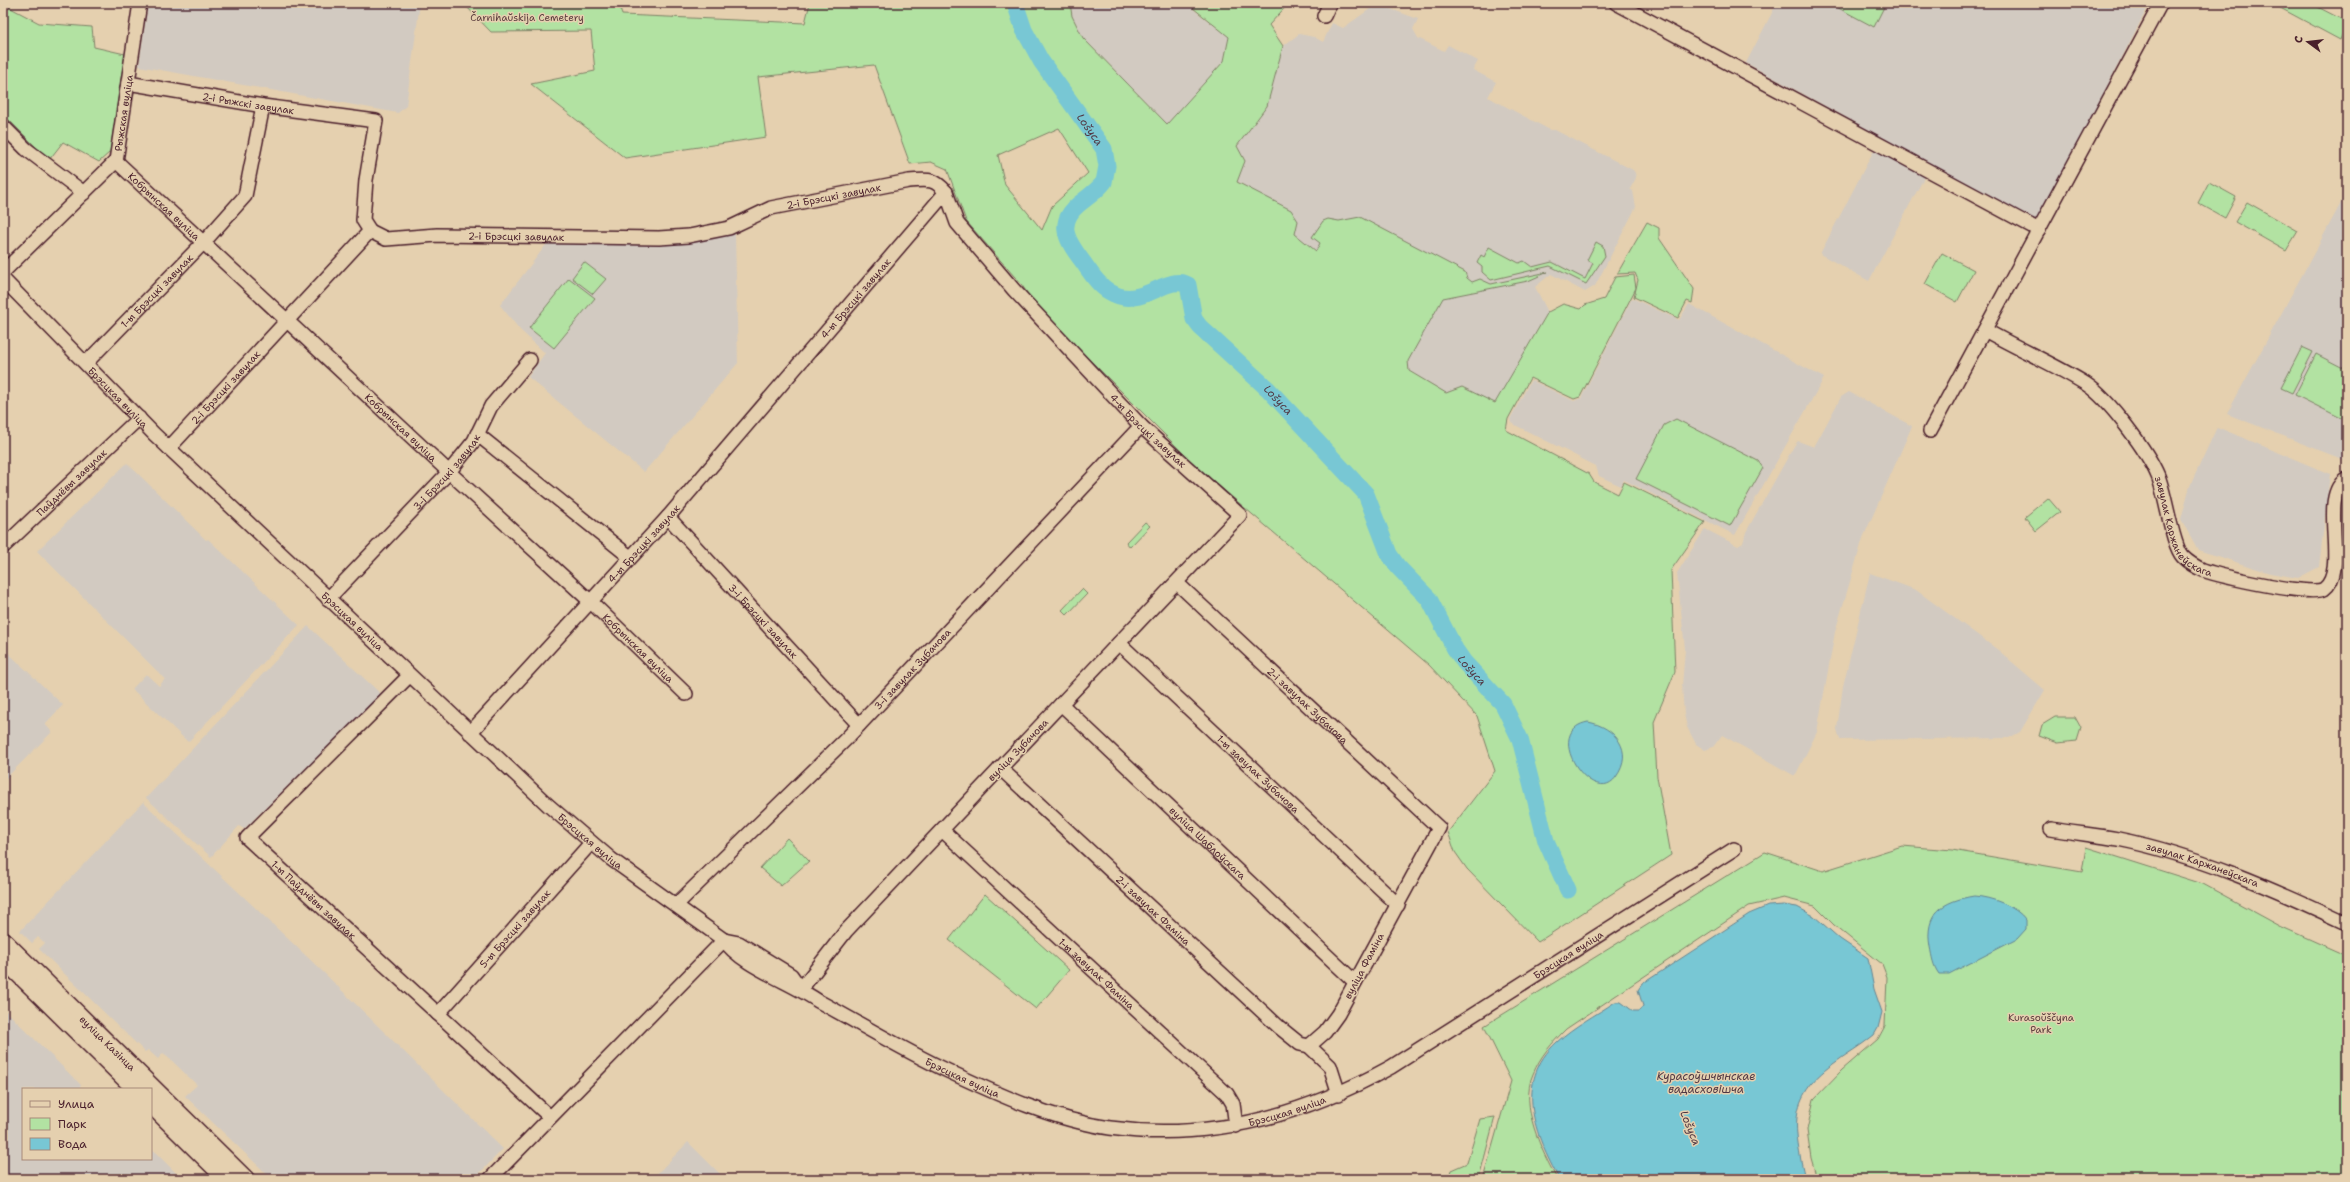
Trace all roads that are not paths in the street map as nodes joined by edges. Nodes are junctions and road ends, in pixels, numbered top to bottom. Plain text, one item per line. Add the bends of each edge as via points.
1 (140, 3) edge
2 (1330, 3) edge
3 (1616, 3) edge
4 (2161, 3) edge
5 (1324, 16) dead end
6 (128, 82) junction
7 (262, 106) junction
8 (3, 126) edge
9 (116, 161) junction
10 (946, 192) junction
11 (84, 193) junction
12 (2039, 230) junction
13 (370, 231) junction
14 (204, 242) junction
15 (3, 272) edge
16 (3, 279) edge
17 (286, 320) junction
18 (1985, 330) junction
19 (530, 360) dead end
20 (86, 363) junction
21 (139, 418) junction
22 (1141, 426) junction
23 (1930, 431) dead end
24 (477, 434) junction
25 (169, 448) junction
26 (449, 472) junction
27 (2347, 479) edge
28 (1240, 515) joint
29 (668, 517) junction
30 (3, 546) edge
31 (630, 557) junction
32 (1177, 583) junction
33 (328, 599) junction
34 (590, 601) junction
35 (1119, 643) junction
36 (409, 676) junction
37 (686, 694) dead end
38 (1061, 704) junction
39 (859, 724) junction
40 (470, 733) junction
41 (1000, 768) junction
42 (1438, 828) joint
43 (942, 830) junction
44 (2051, 830) dead end
45 (591, 843) junction
46 (1734, 849) dead end
47 (676, 905) junction
48 (1398, 905) junction
49 (2347, 923) edge
50 (3, 940) edge
51 (724, 940) junction
52 (8, 957) edge
53 (1354, 982) junction
54 (801, 989) junction
55 (438, 1014) junction
56 (1309, 1046) junction
57 (134, 1088) edge
58 (148, 1088) edge
59 (152, 1091) edge
60 (1339, 1094) junction
61 (152, 1106) edge
62 (550, 1117) junction
63 (1236, 1126) junction
64 (226, 1179) edge
65 (246, 1179) edge
66 (490, 1179) edge

1 - 6 street, Рыжская вуліца
2 - 5 street
3 - 12 street
4 - 12 street
6 - 7 street, 2-і Рыжскі завулак
6 - 9 street, Рыжская вуліца
7 - 13 street, 2-і Рыжскі завулак via 376,121 366,180 363,220
7 - 14 street, 1-ы Брэсцкі завулак via 245,196
8 - 11 street via 26,150
9 - 11 street, Рыжская вуліца
9 - 14 street, Кобрынская вуліца
10 - 13 street, 2-і Брэсцкі завулак via 932,180 909,181 771,208 729,228 667,238 437,235 386,239
10 - 22 street, 4-ы Брэсцкі завулак via 957,223 1014,290
10 - 29 street, 4-ы Брэсцкі завулак
11 - 15 street, Рыжская вуліца
12 - 18 street
13 - 17 street, 2-і Брэсцкі завулак
14 - 17 street, Кобрынская вуліца
14 - 20 street, 1-ы Брэсцкі завулак
16 - 20 street, Брэсцкая вуліца
17 - 25 street, 2-і Брэсцкі завулак
17 - 26 street, Кобрынская вуліца
18 - 23 street
18 - 27 street, завулак Каржанеўскага via 2088,385 2116,413 2153,464 2165,493 2177,547 2182,556 2203,570 2296,590 2323,590 2331,583 2336,571 2336,504 2340,486
19 - 24 street via 491,406
20 - 21 street, Брэсцкая вуліца
21 - 25 street, Брэсцкая вуліца
21 - 30 street, Паўднёвы завулак
22 - 28 street, 4-ы Брэсцкі завулак
22 - 39 street, 3-і завулак Зубачова
24 - 26 street, 3-і Брэсцкі завулак
24 - 31 street, 3-і Брэсцкі завулак
25 - 33 street, Брэсцкая вуліца
26 - 33 street, 3-і Брэсцкі завулак
26 - 34 street, Кобрынская вуліца
28 - 32 street, вуліца Зубачова
29 - 31 street, 4-ы Брэсцкі завулак
29 - 39 street, 3-і Брэсцкі завулак
31 - 34 street, 4-ы Брэсцкі завулак
32 - 35 street, вуліца Зубачова
32 - 42 street, 2-і завулак Зубачова
33 - 36 street, Брэсцкая вуліца
34 - 37 street, Кобрынская вуліца
34 - 40 street, 4-ы Брэсцкі завулак
35 - 38 street, вуліца Зубачова
35 - 48 street, 1-ы завулак Зубачова
36 - 40 street, Брэсцкая вуліца
36 - 55 street, 1-ы Паўднёвы завулак via 247,838
38 - 41 street, вуліца Зубачова
38 - 53 street, вуліца Шаблоўскага
39 - 47 street, 3-і завулак Зубачова
40 - 45 street, Брэсцкая вуліца
41 - 43 street, вуліца Зубачова
41 - 56 street, 2-і завулак Фаміна via 1279,1028 1300,1044
42 - 48 street, вуліца Фаміна
43 - 54 street, вуліца Зубачова via 846,931
43 - 63 street, 1-ы завулак Фаміна via 1227,1094 1233,1104
44 - 49 street, завулак Каржанеўскага via 2119,840 2188,858
45 - 47 street, Брэсцкая вуліца
45 - 55 street, 5-ы Брэсцкі завулак
46 - 60 street, Брэсцкая вуліца via 1391,1067
47 - 51 street, Брэсцкая вуліца
48 - 53 street, вуліца Фаміна
50 - 52 main road, вуліца Казінца
51 - 54 street, Брэсцкая вуліца via 739,943 791,975
51 - 62 street
52 - 57 main road, вуліца Казінца
52 - 58 main road, вуліца Казінца
53 - 56 street, вуліца Фаміна via 1338,1014 1325,1032
54 - 63 street, Брэсцкая вуліца via 818,1001 947,1071 1037,1108 1111,1128 1172,1132
55 - 62 street, 1-ы Паўднёвы завулак
56 - 60 street via 1330,1066
59 - 65 main road, вуліца Казінца
60 - 63 street, Брэсцкая вуліца via 1307,1107
61 - 64 main road
62 - 66 street

